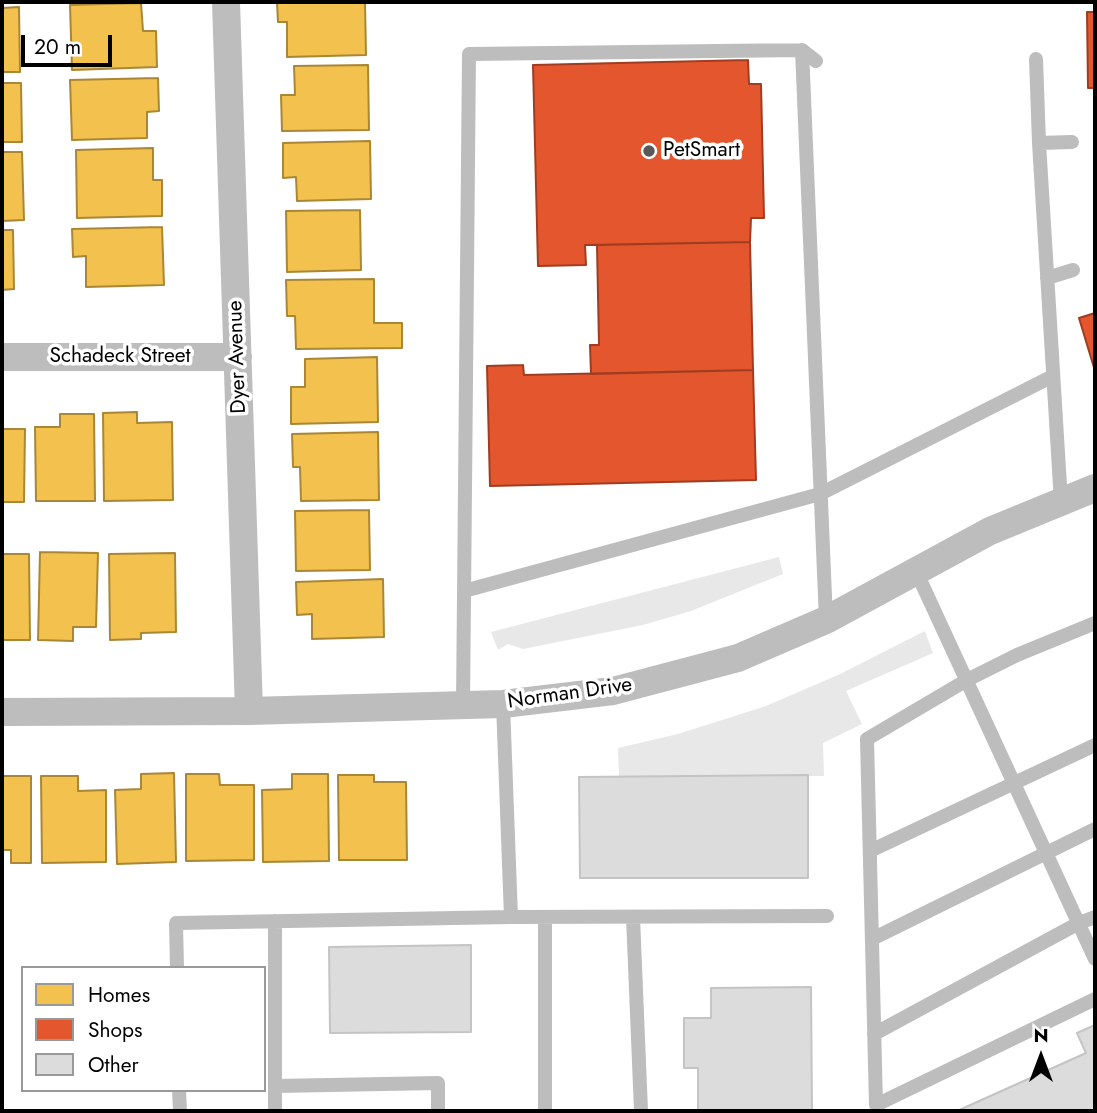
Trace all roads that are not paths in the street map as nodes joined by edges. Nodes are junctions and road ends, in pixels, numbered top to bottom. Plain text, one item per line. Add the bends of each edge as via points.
1 (226, 2) edge
2 (802, 50) junction
3 (1036, 59) dead end
4 (816, 61) dead end
5 (1072, 142) dead end
6 (1039, 143) junction
7 (1073, 270) dead end
8 (1047, 278) junction
9 (2, 357) edge
10 (238, 357) junction
11 (1053, 376) junction
12 (1095, 488) edge
13 (820, 494) junction
14 (1061, 502) junction
15 (916, 571) junction
16 (464, 591) junction
17 (826, 620) junction
18 (1095, 623) edge
19 (967, 680) junction
20 (503, 704) junction
21 (463, 705) junction
22 (249, 711) junction
23 (2, 712) edge
24 (1095, 745) edge
25 (1014, 783) junction
26 (1095, 829) edge
27 (870, 851) junction
28 (1045, 851) junction
29 (827, 916) dead end
30 (511, 917) junction
31 (545, 917) junction
32 (634, 917) junction
33 (1095, 917) edge
34 (275, 921) junction
35 (1079, 923) junction
36 (872, 939) junction
37 (1095, 959) edge
38 (177, 966) edge
39 (1095, 999) edge
40 (874, 1034) junction
41 (275, 1086) junction
42 (179, 1092) edge
43 (877, 1108) edge
44 (180, 1111) edge
45 (275, 1111) edge
46 (438, 1111) edge
47 (545, 1111) edge
48 (641, 1111) edge

1 - 10 street, Dyer Avenue
2 - 4 lane
2 - 13 lane
2 - 16 lane via 469,54
3 - 6 lane
5 - 6 lane
6 - 8 lane
7 - 8 lane
8 - 11 lane
9 - 10 street, Schadeck Street
10 - 22 street, Dyer Avenue
11 - 13 lane
11 - 14 lane
12 - 14 street, Norman Drive
13 - 16 lane
13 - 17 lane
14 - 15 street, Norman Drive via 990,531
15 - 17 street, Norman Drive
15 - 19 lane
16 - 21 lane
17 - 20 street, Norman Drive via 738,658 613,691
18 - 19 lane
19 - 25 lane
19 - 27 lane via 866,739
20 - 21 street, Norman Drive
20 - 30 lane
21 - 22 street, Norman Drive
22 - 23 street, Norman Drive
24 - 25 lane
25 - 27 lane
25 - 28 lane
26 - 28 lane
27 - 36 lane
28 - 35 lane
28 - 36 lane
29 - 32 lane
30 - 31 lane
30 - 34 lane
31 - 32 lane
31 - 47 lane
32 - 48 lane
33 - 35 lane
34 - 38 lane via 176,923
34 - 41 lane
35 - 37 lane
35 - 40 lane
36 - 40 lane
39 - 43 lane
40 - 43 lane
41 - 45 lane
41 - 46 lane via 438,1083
42 - 44 lane

